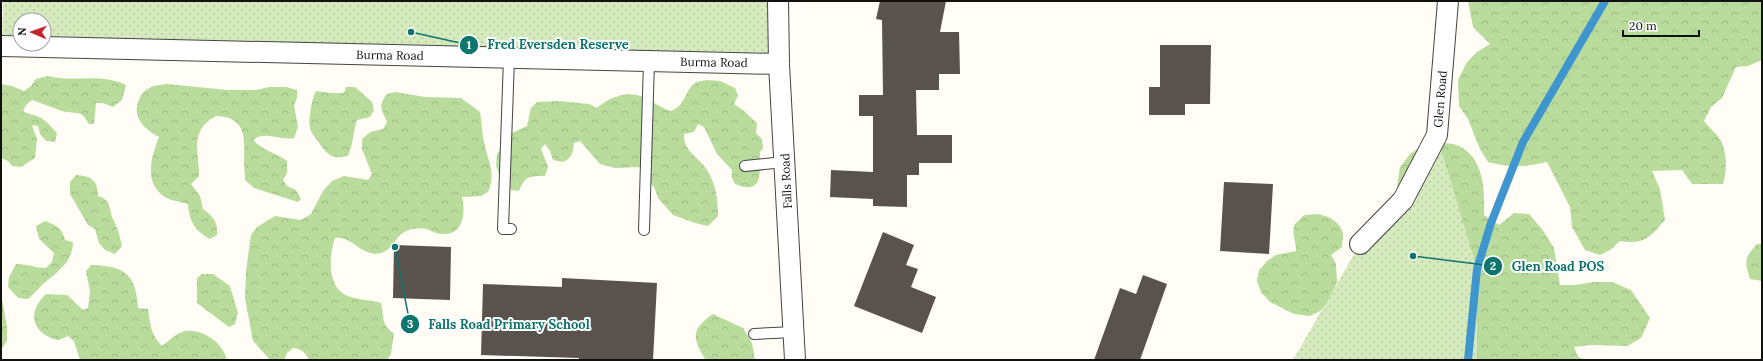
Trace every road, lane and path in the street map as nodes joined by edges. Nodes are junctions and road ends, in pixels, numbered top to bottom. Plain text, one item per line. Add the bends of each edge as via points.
1 (778, 1) edge
2 (1448, 1) edge
3 (1, 46) edge
4 (509, 58) junction
5 (649, 61) junction
6 (779, 64) junction
7 (785, 162) junction
8 (745, 166) dead end
9 (511, 229) dead end
10 (644, 230) dead end
11 (1360, 244) dead end
12 (794, 332) junction
13 (754, 334) dead end
14 (795, 360) edge

1 - 6 street, Falls Road
2 - 11 street, Glen Road via 1437,135 1403,200
3 - 4 street, Burma Road
4 - 5 street, Burma Road
4 - 9 lane via 503,229
5 - 6 street, Burma Road
5 - 10 lane
6 - 7 street, Falls Road
7 - 8 lane
7 - 12 street, Falls Road
12 - 13 lane
12 - 14 street, Falls Road

